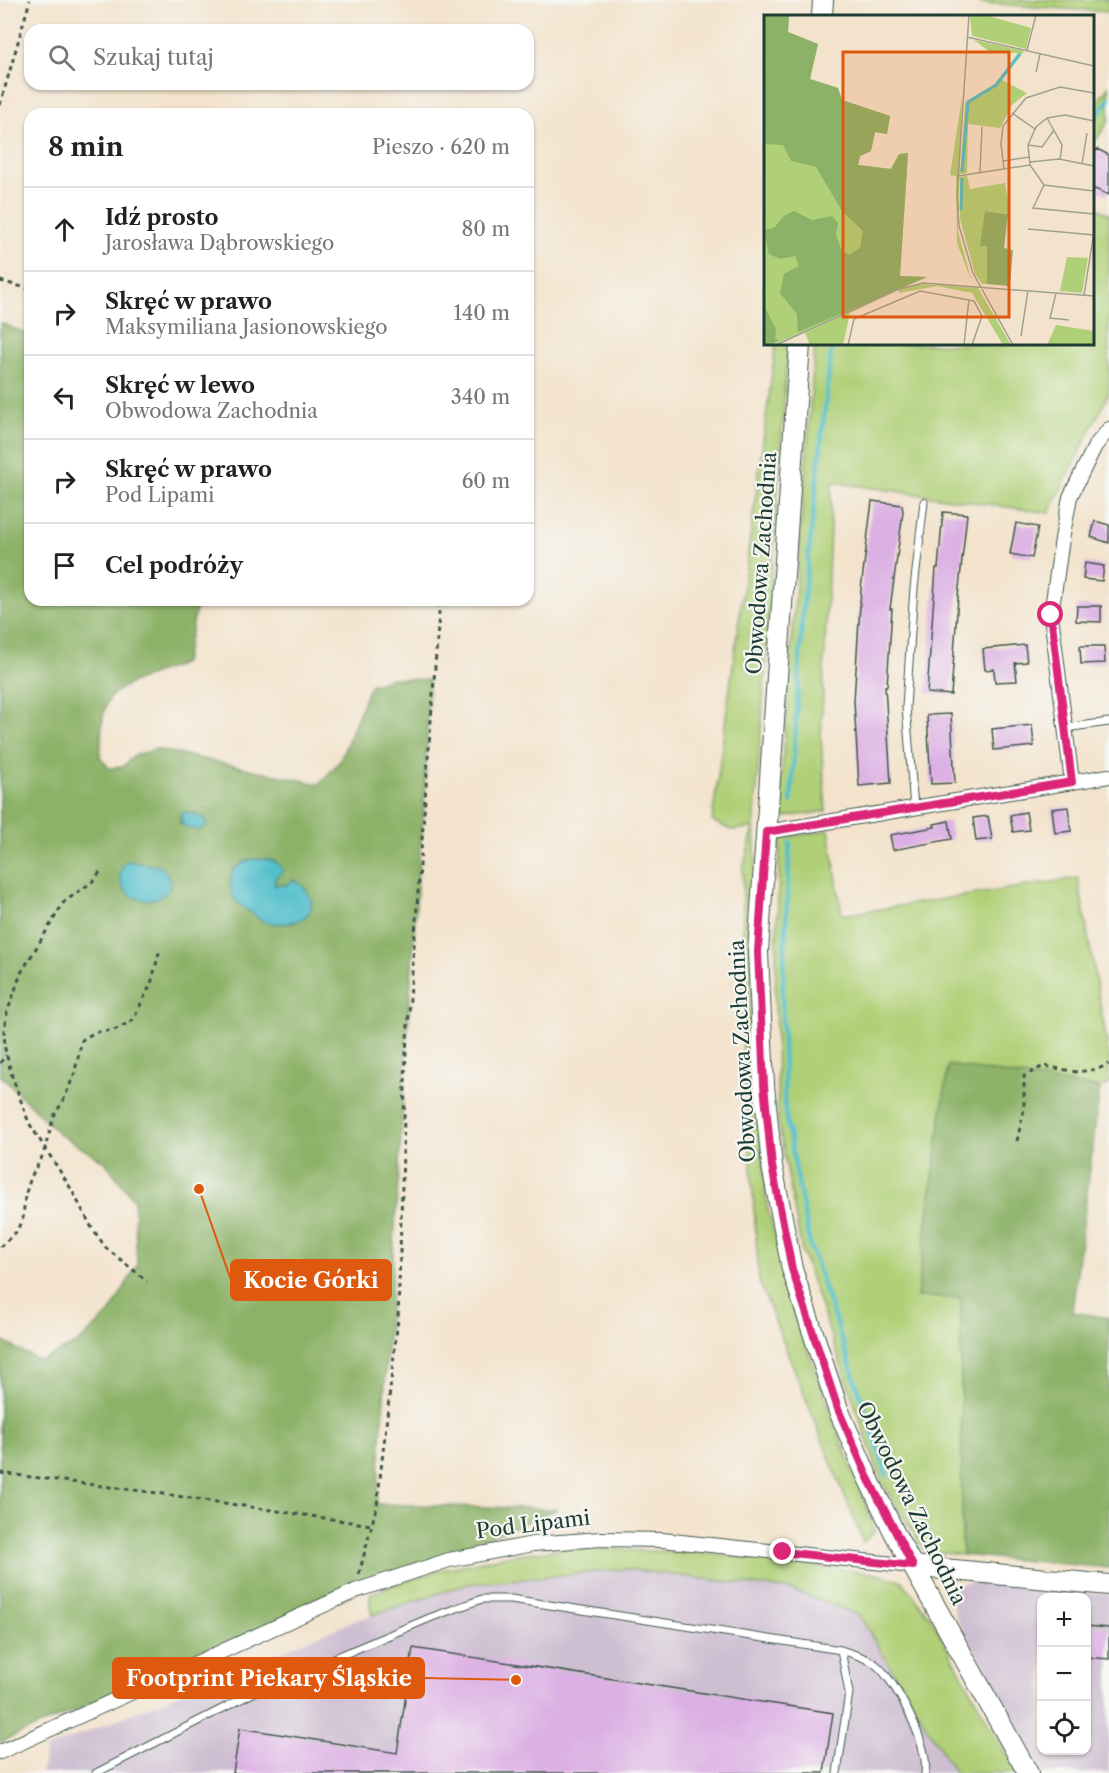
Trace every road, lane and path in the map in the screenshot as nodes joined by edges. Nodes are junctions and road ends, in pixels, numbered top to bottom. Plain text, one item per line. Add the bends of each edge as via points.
1 (30, 0) edge
2 (823, 0) edge
3 (822, 15) edge
4 (0, 105) edge
5 (0, 282) edge
6 (24, 288) edge
7 (800, 345) edge
8 (1109, 429) edge
9 (924, 502) dead end
10 (440, 606) edge
11 (1109, 722) edge
12 (1065, 728) junction
13 (1109, 776) edge
14 (1072, 782) junction
15 (914, 808) junction
16 (766, 832) junction
17 (100, 872) dead end
18 (160, 949) dead end
19 (6, 1055) junction
20 (0, 1063) edge
21 (1109, 1064) edge
22 (1017, 1141) dead end
23 (44, 1147) junction
24 (0, 1247) edge
25 (147, 1281) dead end
26 (0, 1473) edge
27 (371, 1525) junction
28 (913, 1566) junction
29 (1109, 1585) edge
30 (355, 1591) junction
31 (841, 1650) junction
32 (0, 1752) edge
33 (96, 1773) edge
34 (837, 1773) edge
35 (925, 1773) edge
36 (1028, 1773) edge

1 - 4 path
2 - 3 main road
5 - 6 path
7 - 16 main road, Obwodowa Zachodnia
8 - 12 street via 1095,446 1071,497 1062,539 1051,615
9 - 15 lane via 906,706
10 - 27 path via 406,1052 398,1319
11 - 12 lane
12 - 14 street
13 - 14 street
14 - 15 street
15 - 16 street
16 - 28 main road, Obwodowa Zachodnia via 758,952 764,1085 772,1166 792,1269 838,1409
17 - 19 path via 93,882 64,902 21,973 7,1013
18 - 23 path via 151,984 132,1021 82,1040 74,1075
19 - 20 path
19 - 23 path via 22,1108
21 - 22 path via 1077,1072 1044,1066 1024,1076 1024,1109
23 - 24 path via 25,1196 23,1218 16,1232
23 - 25 path via 106,1248
26 - 27 path
27 - 30 path
28 - 29 main road, Pod Lipami
28 - 30 street, Pod Lipami via 662,1540 601,1539 533,1544 449,1560
28 - 36 main road, Obwodowa Zachodnia
30 - 32 street, Pod Lipami
31 - 33 lane via 511,1599 482,1599 259,1690
31 - 34 lane via 849,1693
31 - 35 lane via 876,1665 889,1681 918,1733

